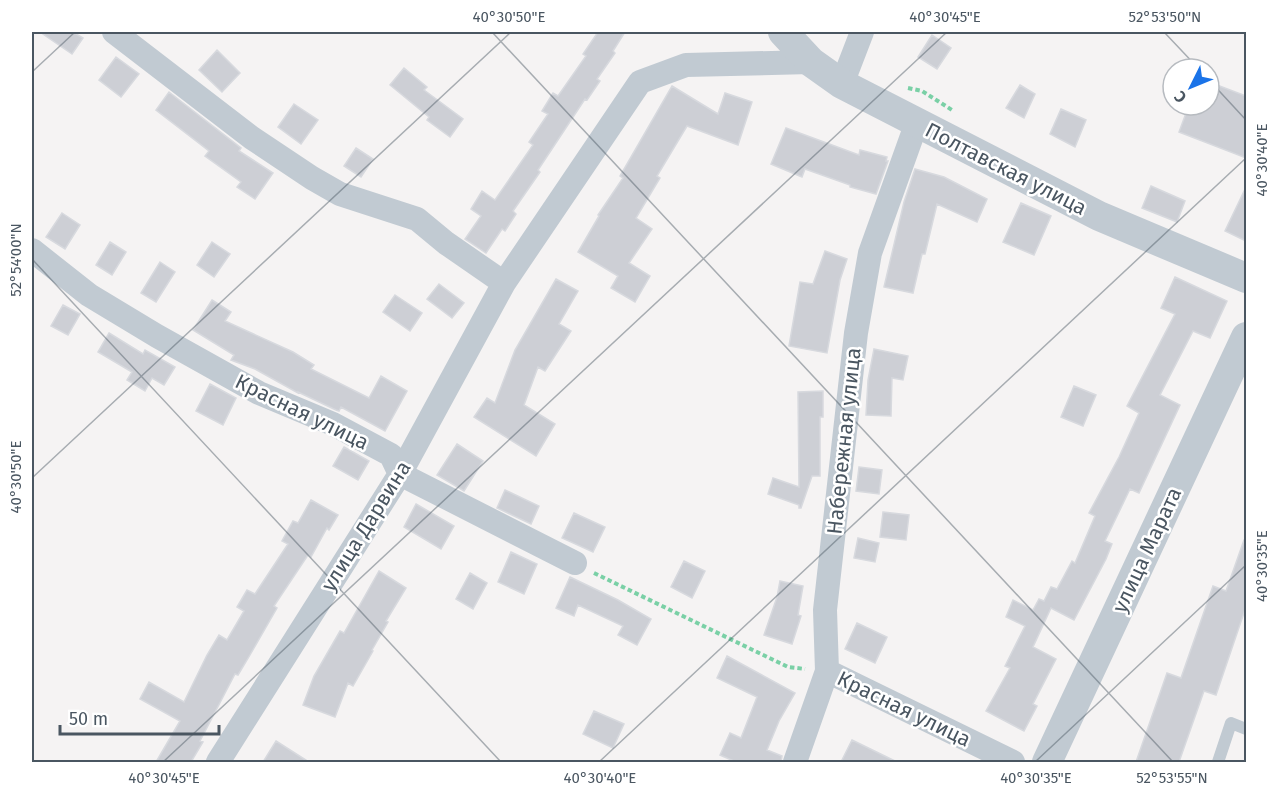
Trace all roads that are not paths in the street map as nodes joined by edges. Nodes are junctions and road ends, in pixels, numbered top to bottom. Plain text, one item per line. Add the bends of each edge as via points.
1 (114, 32) edge
2 (783, 32) edge
3 (862, 32) edge
4 (811, 62) junction
5 (842, 84) junction
6 (917, 123) junction
7 (32, 250) edge
8 (1246, 278) edge
9 (504, 283) junction
10 (1246, 337) edge
11 (399, 474) junction
12 (575, 563) road end
13 (827, 670) junction
14 (1246, 729) edge
15 (218, 762) edge
16 (795, 762) edge
17 (1013, 762) edge
18 (1047, 762) edge
19 (1218, 762) edge

1 - 9 street via 252,138 312,178 340,194 417,219
2 - 4 street, Полтавская улица
3 - 5 street
4 - 5 street, Полтавская улица
4 - 9 street, улица Дарвина via 686,64 640,82
5 - 6 street, Полтавская улица
6 - 8 street, Полтавская улица via 1099,216
6 - 13 street, Набережная улица via 870,253 856,333 825,610
7 - 11 street, Красная улица via 89,295 157,336 259,393 333,424 391,455
9 - 11 street, улица Дарвина
10 - 18 street, улица Марата
11 - 12 street, Красная улица
11 - 15 street, улица Дарвина
13 - 16 street, Набережная улица
13 - 17 street, Красная улица
14 - 19 lane via 1231,723

